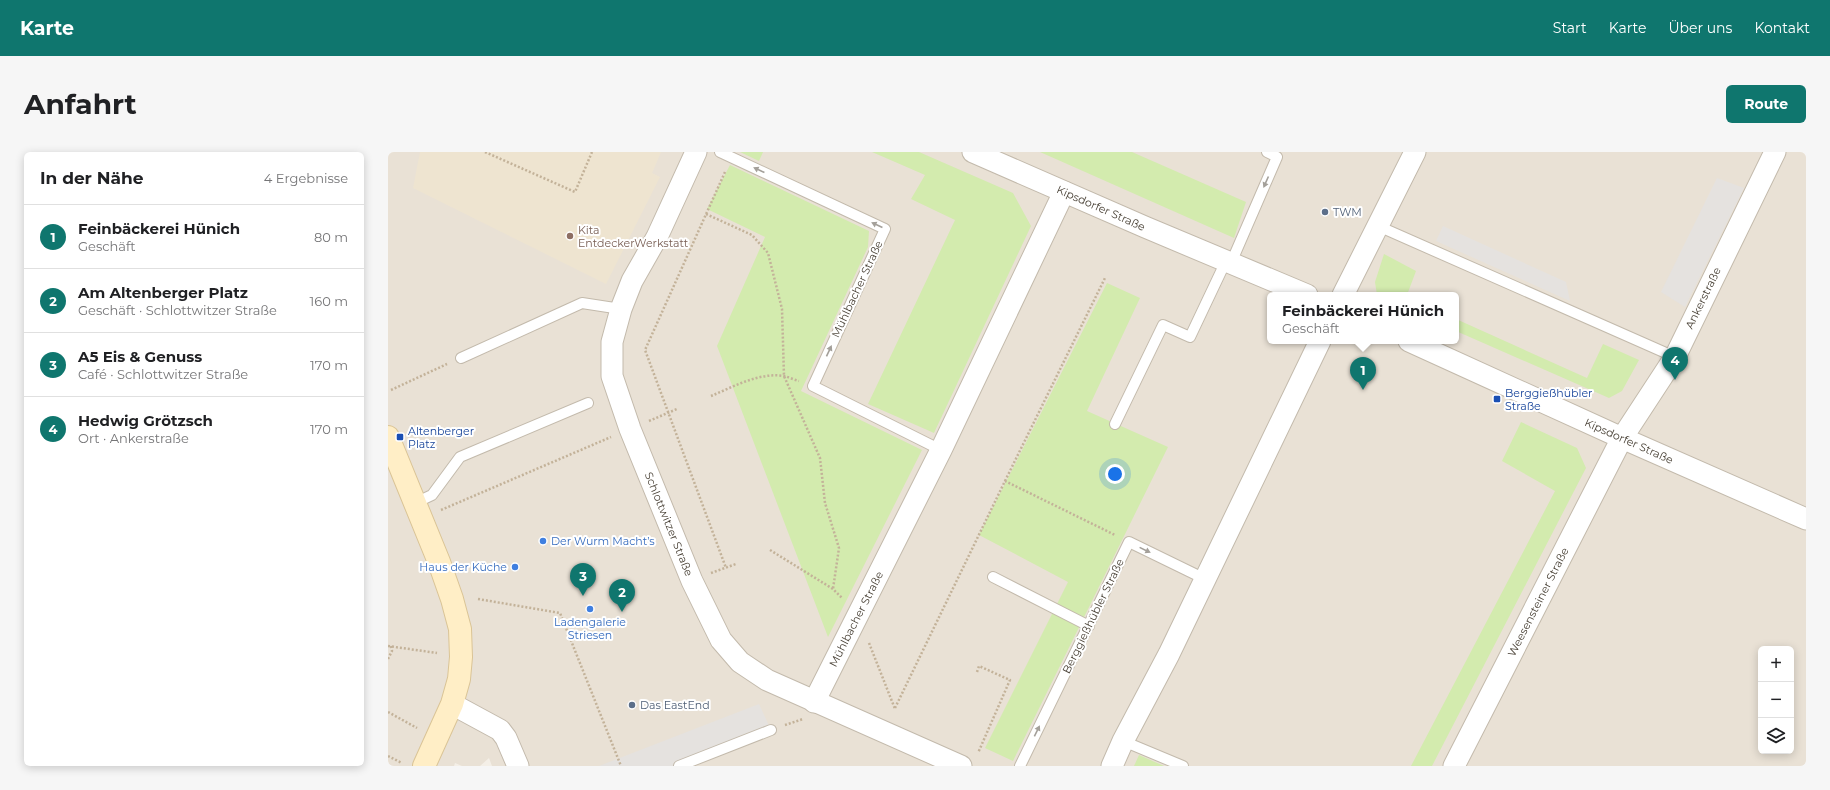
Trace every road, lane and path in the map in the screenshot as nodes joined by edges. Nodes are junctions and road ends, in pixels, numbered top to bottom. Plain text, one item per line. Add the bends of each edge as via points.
1 (485, 152) edge
2 (592, 152) edge
3 (696, 152) edge
4 (720, 152) edge
5 (973, 152) edge
6 (1267, 152) edge
7 (1415, 152) edge
8 (1775, 152) edge
9 (732, 158) junction
10 (1064, 192) junction
11 (706, 214) junction
12 (1378, 226) junction
13 (1228, 262) junction
14 (1105, 278) dead end
15 (1300, 292) edge
16 (1345, 292) edge
17 (621, 308) junction
18 (1319, 344) edge
19 (1416, 344) edge
20 (1675, 357) junction
21 (461, 358) joint
22 (784, 376) junction
23 (813, 386) junction
24 (391, 390) dead end
25 (711, 396) dead end
26 (588, 403) dead end
27 (676, 409) dead end
28 (668, 413) junction
29 (653, 419) dead end
30 (1115, 424) dead end
31 (630, 429) junction
32 (388, 437) edge
33 (1622, 438) junction
34 (941, 450) junction
35 (1005, 481) dead end
36 (415, 503) junction
37 (439, 511) dead end
38 (1806, 519) edge
39 (770, 550) dead end
40 (726, 568) dead end
41 (993, 577) dead end
42 (1205, 579) junction
43 (833, 589) junction
44 (478, 599) dead end
45 (858, 616) junction
46 (1089, 626) junction
47 (389, 646) edge
48 (437, 653) dead end
49 (388, 660) edge
50 (976, 672) dead end
51 (814, 702) junction
52 (452, 704) junction
53 (388, 712) edge
54 (420, 729) dead end
55 (771, 730) joint
56 (893, 737) junction
57 (1123, 741) junction
58 (388, 756) edge
59 (968, 762) edge
60 (402, 763) dead end
61 (424, 766) edge
62 (518, 766) edge
63 (620, 766) edge
64 (679, 766) edge
65 (1020, 766) edge
66 (1112, 766) edge
67 (1183, 766) edge
68 (1454, 766) edge

1 - 2 path via 575,192
3 - 17 street, Schlottwitzer Straße
4 - 9 lane, Mühlbacher Straße
5 - 10 street, Kipsdorfer Straße
6 -> 13 lane via 1277,156
7 - 12 street
8 - 20 street, Ankerstraße
9 - 11 path
23 -> 9 lane, Mühlbacher Straße via 885,229
10 - 13 street, Kipsdorfer Straße
10 - 34 street, Mühlbacher Straße
11 - 22 path via 752,235 768,253 782,309
11 - 28 path via 645,350
12 - 16 street
12 - 20 lane
13 - 15 street, Kipsdorfer Straße
13 - 30 lane via 1190,337 1163,325
14 - 35 path
17 - 21 lane via 582,303
17 - 31 street, Schlottwitzer Straße via 612,342 612,376
18 - 42 street
19 - 33 street, Kipsdorfer Straße
20 - 33 street, Ankerstraße
21 - 24 path
22 - 23 path
22 - 25 path via 767,376 751,380
22 - 43 path via 820,458 825,503 839,548
23 - 34 lane
26 - 36 lane via 460,457 432,495
27 - 28 path
28 - 29 path
28 - 40 path
31 - 37 path
31 - 51 street, Schlottwitzer Straße via 692,581 721,640 740,662 767,680
32 - 36 main road
33 - 38 street, Kipsdorfer Straße
33 - 68 street, Weesensteiner Straße
34 - 45 street, Mühlbacher Straße
36 - 52 main road via 452,599 460,629 461,657
39 - 43 path
41 - 46 lane
46 -> 42 lane, Berggießhübler Straße via 1130,542
42 - 57 street
43 - 45 path
44 - 63 path via 560,613
45 - 51 street, Mühlbacher Straße
45 - 56 path via 896,708
65 -> 46 lane, Berggießhübler Straße
47 - 48 path
47 - 49 path via 392,651
50 - 59 path via 979,666 1010,680
51 - 55 path via 805,719
51 - 56 street, Schlottwitzer Straße
52 - 61 main road
52 - 62 street via 500,730
53 - 54 path
55 - 64 lane
56 - 59 street, Schlottwitzer Straße
57 - 66 street
57 - 67 lane
58 - 60 path

